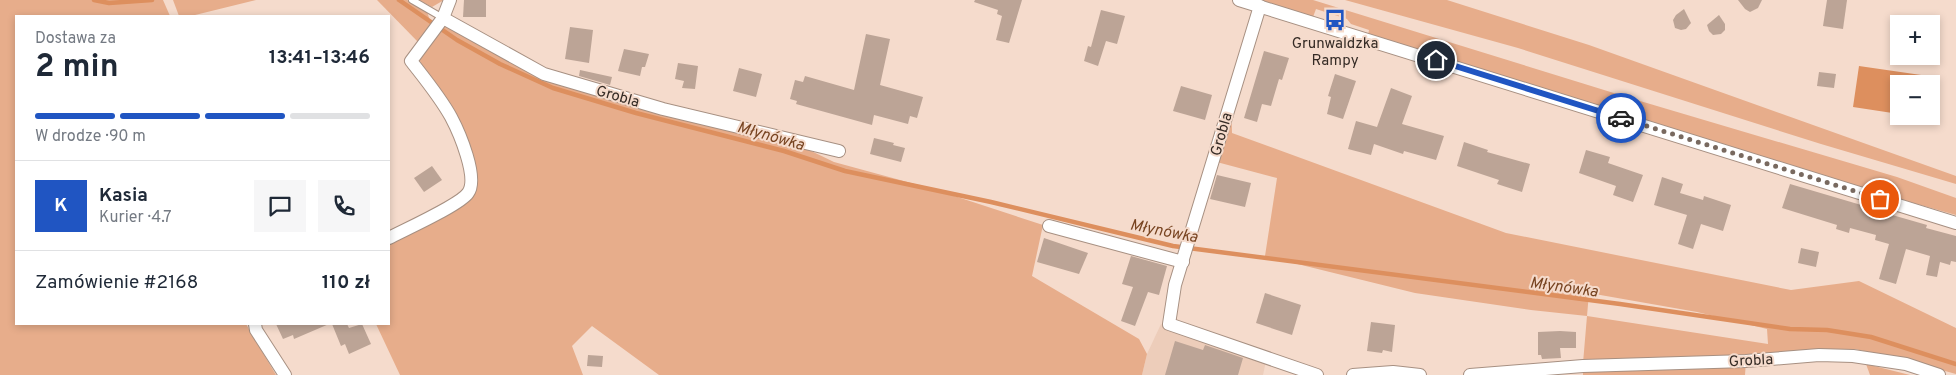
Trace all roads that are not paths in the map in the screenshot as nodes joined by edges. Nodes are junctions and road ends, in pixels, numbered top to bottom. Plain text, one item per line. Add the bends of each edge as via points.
1 (412, 0) edge
2 (450, 0) edge
3 (1239, 0) edge
4 (1260, 6) junction
5 (443, 18) junction
6 (839, 151) dead end
7 (1956, 223) edge
8 (1050, 226) dead end
9 (390, 237) edge
10 (1184, 262) junction
11 (255, 325) edge
12 (1301, 372) edge
13 (284, 375) edge
14 (1318, 375) edge
15 (1353, 375) edge
16 (1420, 375) edge
17 (1470, 375) edge
18 (1939, 375) edge

1 - 5 lane, Grobla
2 - 5 street
3 - 4 street
4 - 7 street
4 - 10 street, Grobla
5 - 6 street, Grobla via 544,74 664,109
5 - 9 street via 411,61 451,118 471,171 469,192 458,202
8 - 10 street
10 - 12 street, Grobla via 1175,286 1169,324
11 - 13 street
12 - 14 street, Grobla
15 - 16 street via 1393,372
17 - 18 street, Grobla via 1583,366 1746,361 1819,355 1854,356 1906,364

